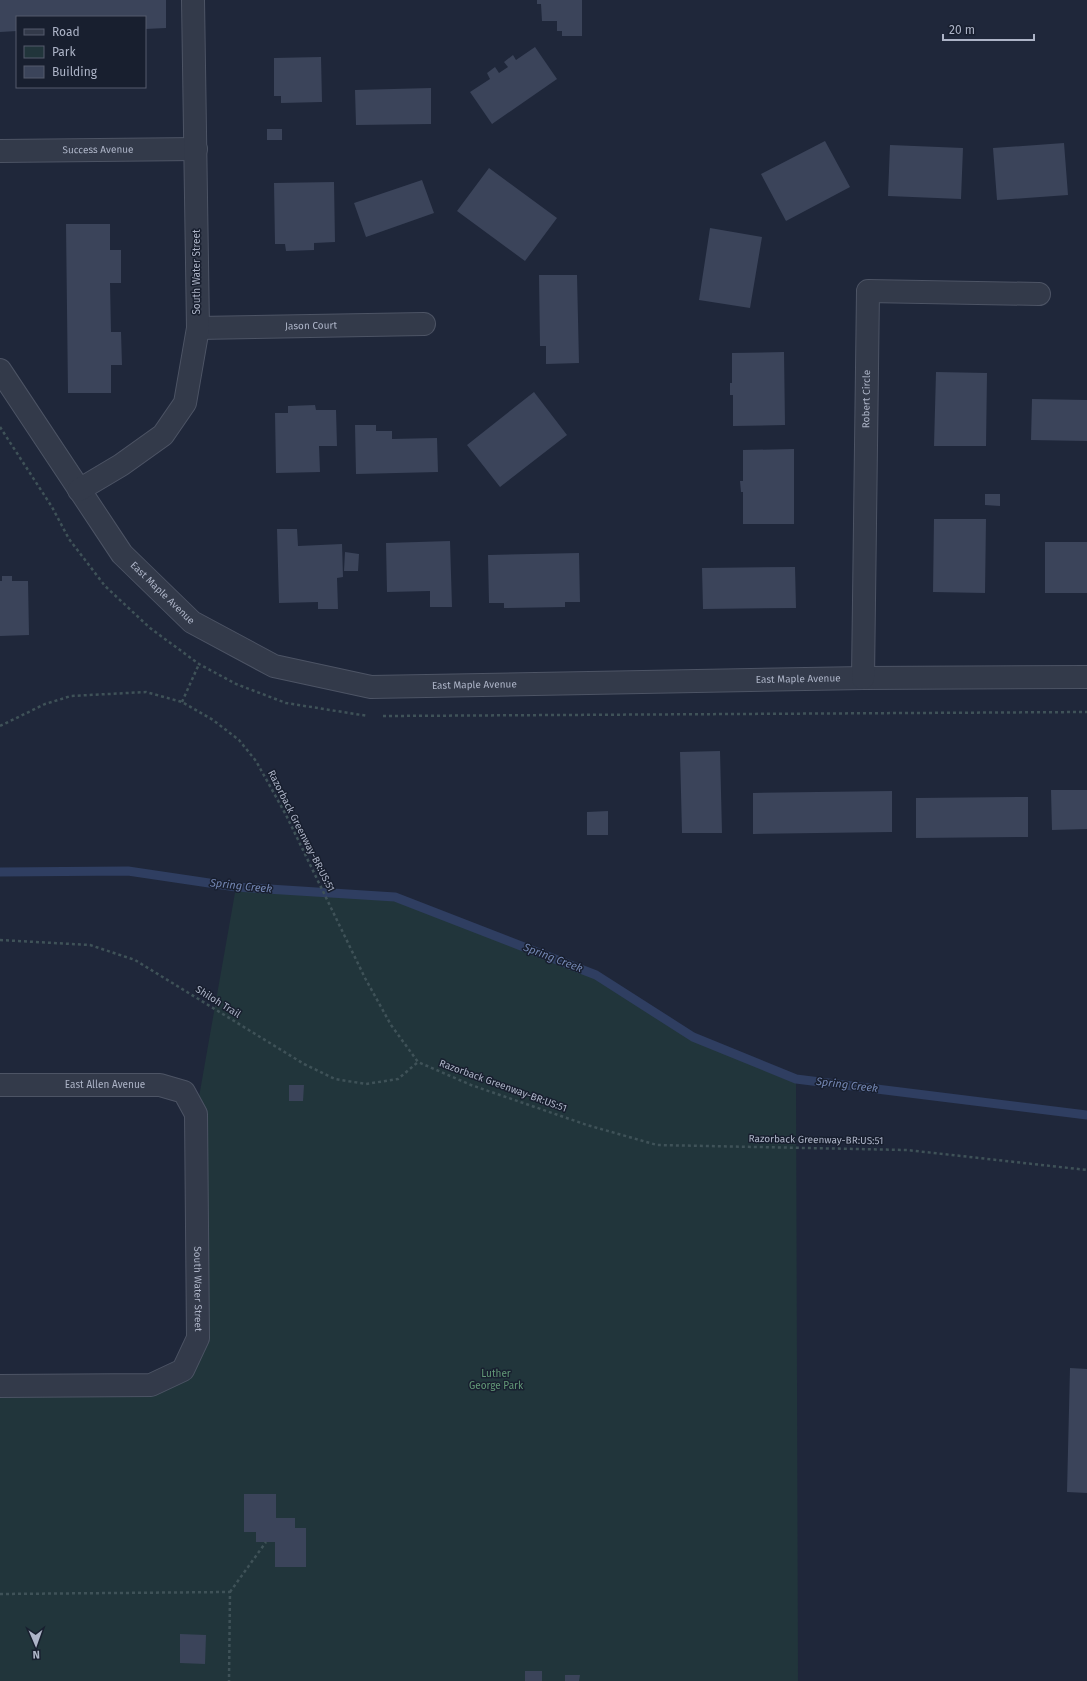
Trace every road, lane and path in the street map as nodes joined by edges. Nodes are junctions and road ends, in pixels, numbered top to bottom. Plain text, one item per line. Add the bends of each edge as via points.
1 (193, 0) edge
2 (196, 149) junction
3 (0, 150) edge
4 (1039, 294) dead end
5 (424, 324) dead end
6 (198, 328) junction
7 (0, 370) edge
8 (79, 490) junction
9 (199, 664) dead end
10 (1087, 676) edge
11 (864, 678) junction
12 (182, 702) junction
13 (0, 726) edge
14 (0, 940) edge
15 (418, 1062) junction
16 (0, 1085) edge
17 (196, 1114) joint
18 (1087, 1170) edge
19 (0, 1386) edge
20 (266, 1542) dead end
21 (230, 1592) junction
22 (0, 1594) edge
23 (229, 1681) edge

1 - 2 street, South Water Street
2 - 3 street, Success Avenue
2 - 6 street, South Water Street
4 - 11 street, Robert Circle via 868,291
5 - 6 street, Jason Court
6 - 8 street, South Water Street via 185,403 163,435 121,465
7 - 8 street, East Maple Avenue
8 - 11 street, East Maple Avenue via 122,554 192,622 274,666 371,687
9 - 12 path
10 - 11 street, East Maple Avenue
12 - 13 path, Razorback Greenway-BR:US:51 via 146,692 71,696 45,704
12 - 15 path, Razorback Greenway-BR:US:51 via 213,720 239,740 256,761 286,815 365,978 391,1025
14 - 15 path, Shiloh Trail via 90,945 135,960 304,1064 335,1079 366,1084 398,1079
15 - 18 path, Razorback Greenway-BR:US:51 via 471,1085 587,1125 657,1145 907,1150
16 - 17 street, East Allen Avenue via 160,1085 184,1092
17 - 19 street, South Water Street via 198,1338 183,1370 151,1385
20 - 21 path
21 - 22 path
21 - 23 path

